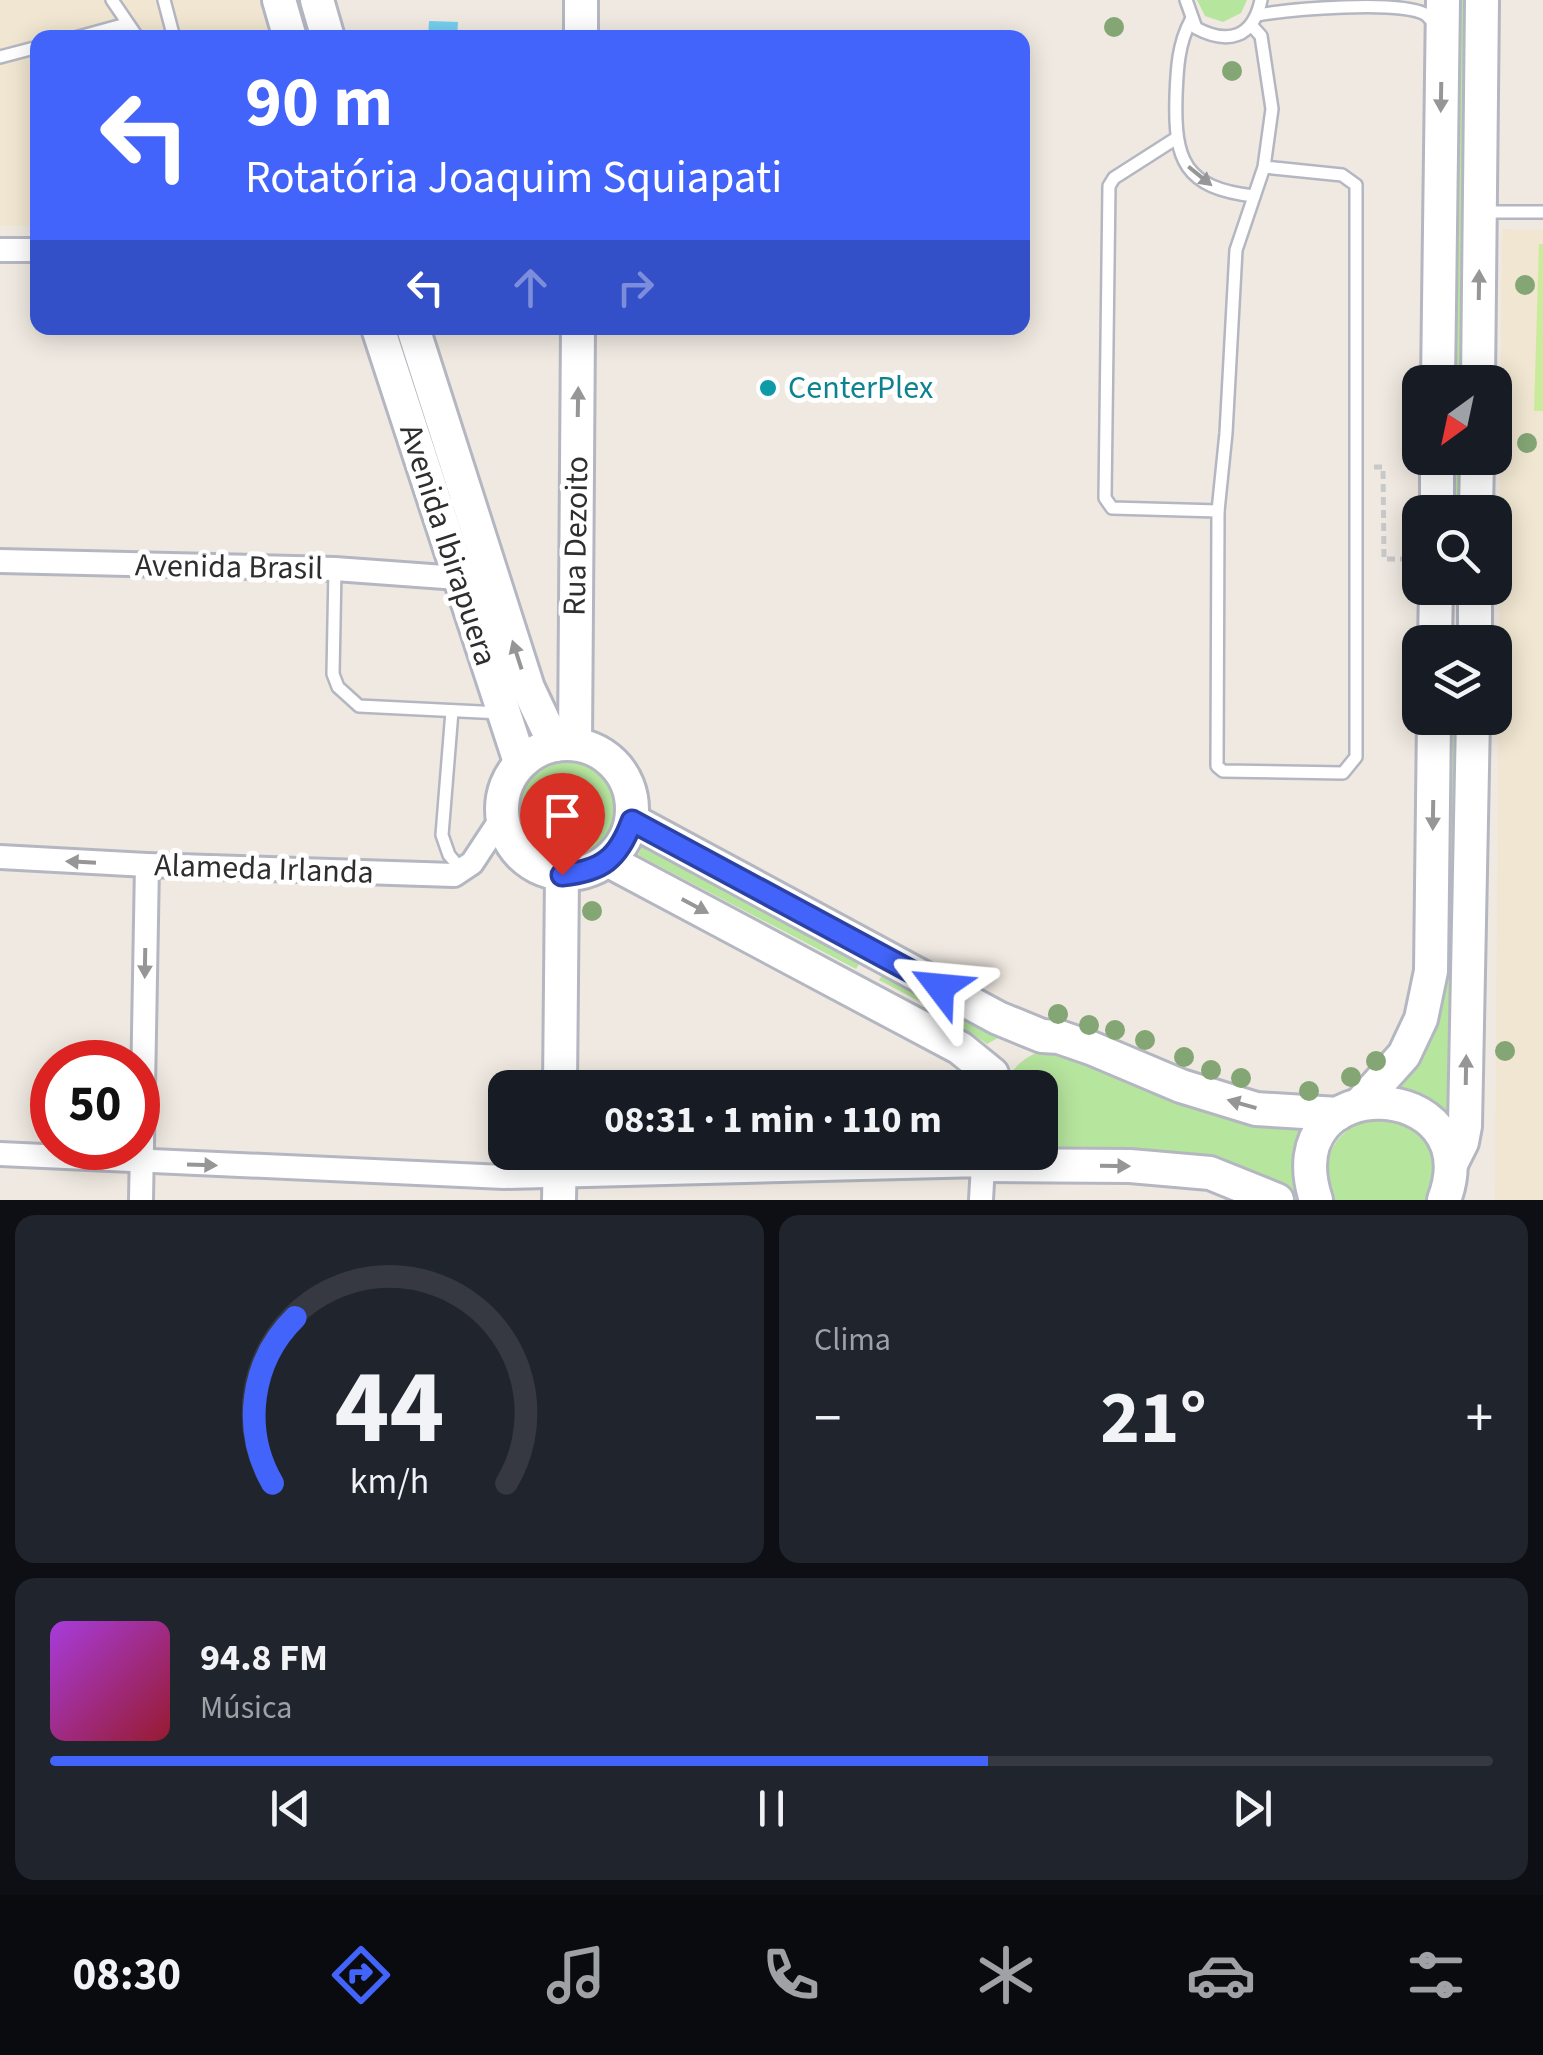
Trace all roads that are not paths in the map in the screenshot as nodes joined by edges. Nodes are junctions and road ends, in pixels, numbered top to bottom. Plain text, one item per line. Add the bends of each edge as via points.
1 (112, 0) edge
2 (164, 0) edge
3 (279, 0) edge
4 (317, 0) edge
5 (581, 0) edge
6 (1186, 0) edge
7 (1262, 0) edge
8 (1482, 0) edge
9 (1443, 16) edge
10 (1191, 20) junction
11 (1254, 20) junction
12 (126, 24) junction
13 (104, 30) edge
14 (131, 30) edge
15 (172, 30) edge
16 (288, 30) edge
17 (326, 30) edge
18 (580, 30) edge
19 (30, 49) edge
20 (0, 57) edge
21 (1174, 139) junction
22 (1264, 167) junction
23 (1254, 196) junction
24 (1480, 212) junction
25 (1543, 212) edge
26 (0, 250) edge
27 (30, 250) edge
28 (380, 335) edge
29 (415, 335) edge
30 (578, 335) edge
31 (1438, 365) edge
32 (1478, 365) edge
33 (1218, 510) junction
34 (0, 562) edge
35 (335, 569) junction
36 (458, 578) junction
37 (452, 711) junction
38 (503, 713) junction
39 (1434, 735) edge
40 (1473, 735) edge
41 (565, 744) junction
42 (520, 762) junction
43 (501, 820) junction
44 (632, 821) junction
45 (0, 857) edge
46 (609, 861) junction
47 (147, 866) junction
48 (462, 870) junction
49 (562, 875) junction
50 (1042, 1036) junction
51 (143, 1040) edge
52 (560, 1070) edge
53 (980, 1070) edge
54 (998, 1070) edge
55 (1350, 1109) junction
56 (0, 1154) edge
57 (30, 1156) edge
58 (160, 1164) edge
59 (1450, 1164) junction
60 (1058, 1165) edge
61 (141, 1170) edge
62 (692, 1170) edge
63 (982, 1170) edge
64 (560, 1175) edge
65 (141, 1200) edge
66 (981, 1200) edge
67 (1277, 1200) edge
68 (1316, 1200) edge
69 (1444, 1200) edge

1 - 12 lane
2 - 15 lane
3 - 16 main road
4 - 17 main road
5 - 18 main road
6 - 10 lane
7 - 11 lane
8 - 24 main road
9 - 11 lane via 1400,6 1307,7
9 -> 31 main road
10 - 11 lane via 1224,38
10 - 21 lane via 1178,62
11 - 22 lane via 1272,109
12 - 13 lane
12 - 14 lane
19 - 20 lane
21 -> 23 lane via 1206,183
21 - 33 lane via 1109,186 1105,498 1112,508
22 - 23 lane
22 - 33 lane via 1342,175 1356,185 1356,757 1344,773 1223,772 1217,766
23 - 33 lane via 1236,250
24 - 25 lane
32 -> 24 main road
26 - 27 street
28 - 36 main road, Avenida Ibirapuera
41 -> 29 main road, Avenida Ibirapuera via 528,688
41 -> 30 main road, Rua Dezoito
34 - 35 street, Avenida Brasil
35 - 36 street, Avenida Brasil
35 - 37 lane via 338,688 360,706
36 - 38 main road, Avenida Ibirapuera
37 - 38 lane
37 - 48 lane via 442,836
38 - 42 main road, Avenida Ibirapuera
39 -> 55 main road via 1431,971 1421,1019 1404,1055
59 -> 40 main road via 1465,1126
41 - 42 main road
41 - 44 main road via 600,752 620,770 632,794
42 - 43 main road via 502,797
43 - 48 street
43 - 49 main road via 518,853
44 - 46 main road
44 - 50 main road
47 -> 45 street, Alameda Irlanda
46 - 49 main road
46 -> 53 main road via 960,1048
47 - 48 street, Alameda Irlanda via 454,875
47 -> 51 street
49 - 52 main road
50 - 54 main road via 1014,1048
55 -> 50 main road via 1256,1109
55 - 59 main road via 1386,1101 1409,1107 1429,1120
55 - 68 main road via 1321,1132 1311,1155
56 - 57 street
58 -> 64 street
59 - 69 main road
60 -> 67 main road via 1210,1174
61 - 65 street
62 - 64 street
63 - 66 street

